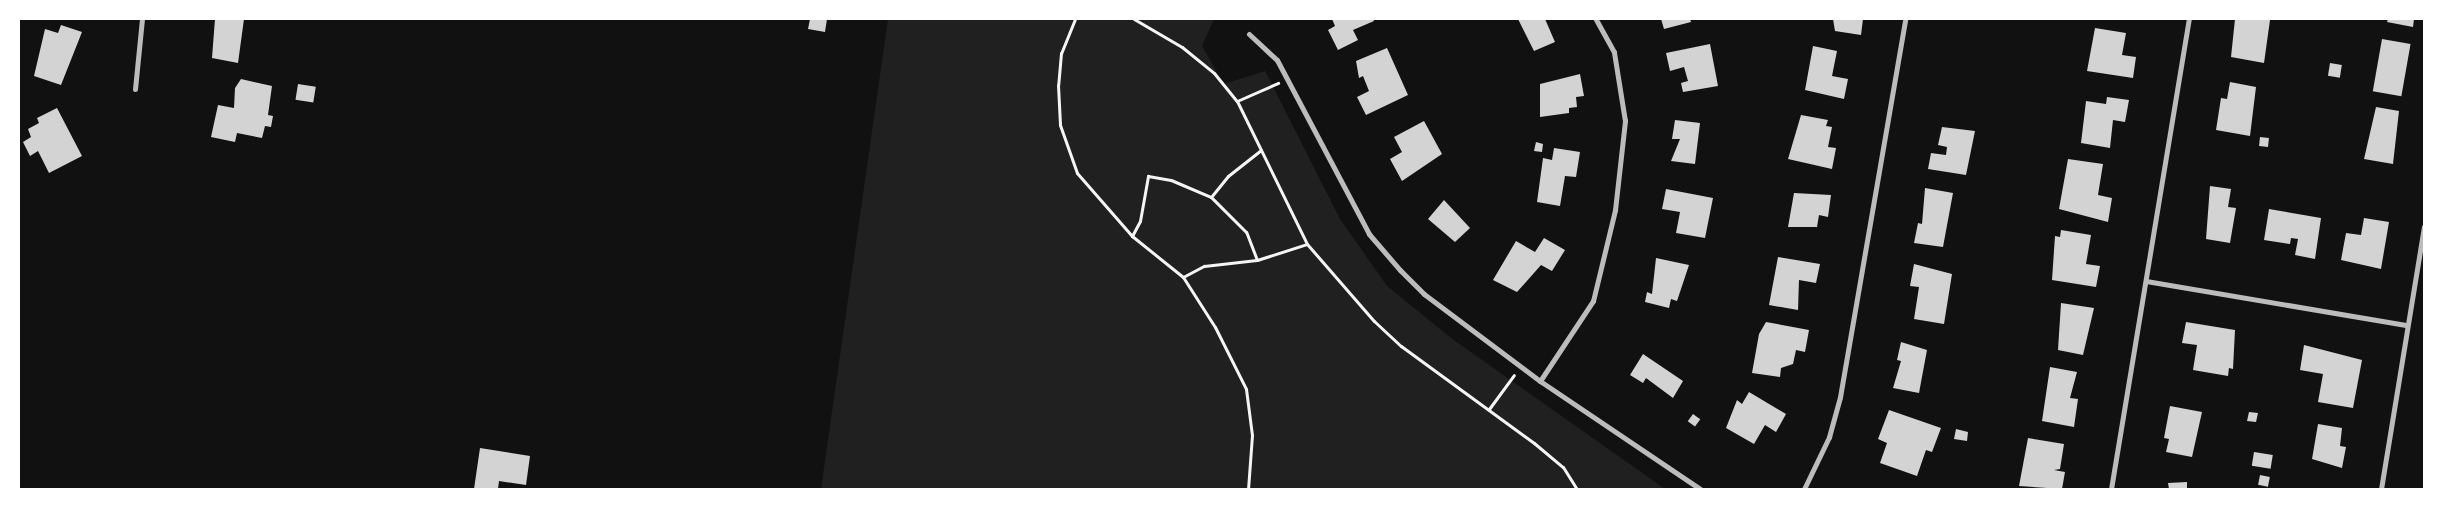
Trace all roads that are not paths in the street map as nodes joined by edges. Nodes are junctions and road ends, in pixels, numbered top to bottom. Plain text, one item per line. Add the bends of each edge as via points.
1 (142, 19) edge
2 (1596, 19) edge
3 (1905, 19) edge
4 (2189, 19) edge
5 (1249, 34) dead end
6 (135, 89) dead end
7 (2424, 227) edge
8 (2146, 281) junction
9 (2407, 325) junction
10 (1540, 380) junction
11 (1700, 489) edge
12 (1804, 489) edge
13 (2111, 489) edge
14 (2381, 489) edge

1 - 6 street
2 - 10 street via 1614,52 1625,121 1615,210 1593,301
3 - 12 street via 1840,397 1829,437
4 - 8 street
5 - 10 street via 1277,60 1369,234 1424,294
7 - 9 street
8 - 9 street
8 - 13 street
9 - 14 street
10 - 11 street

